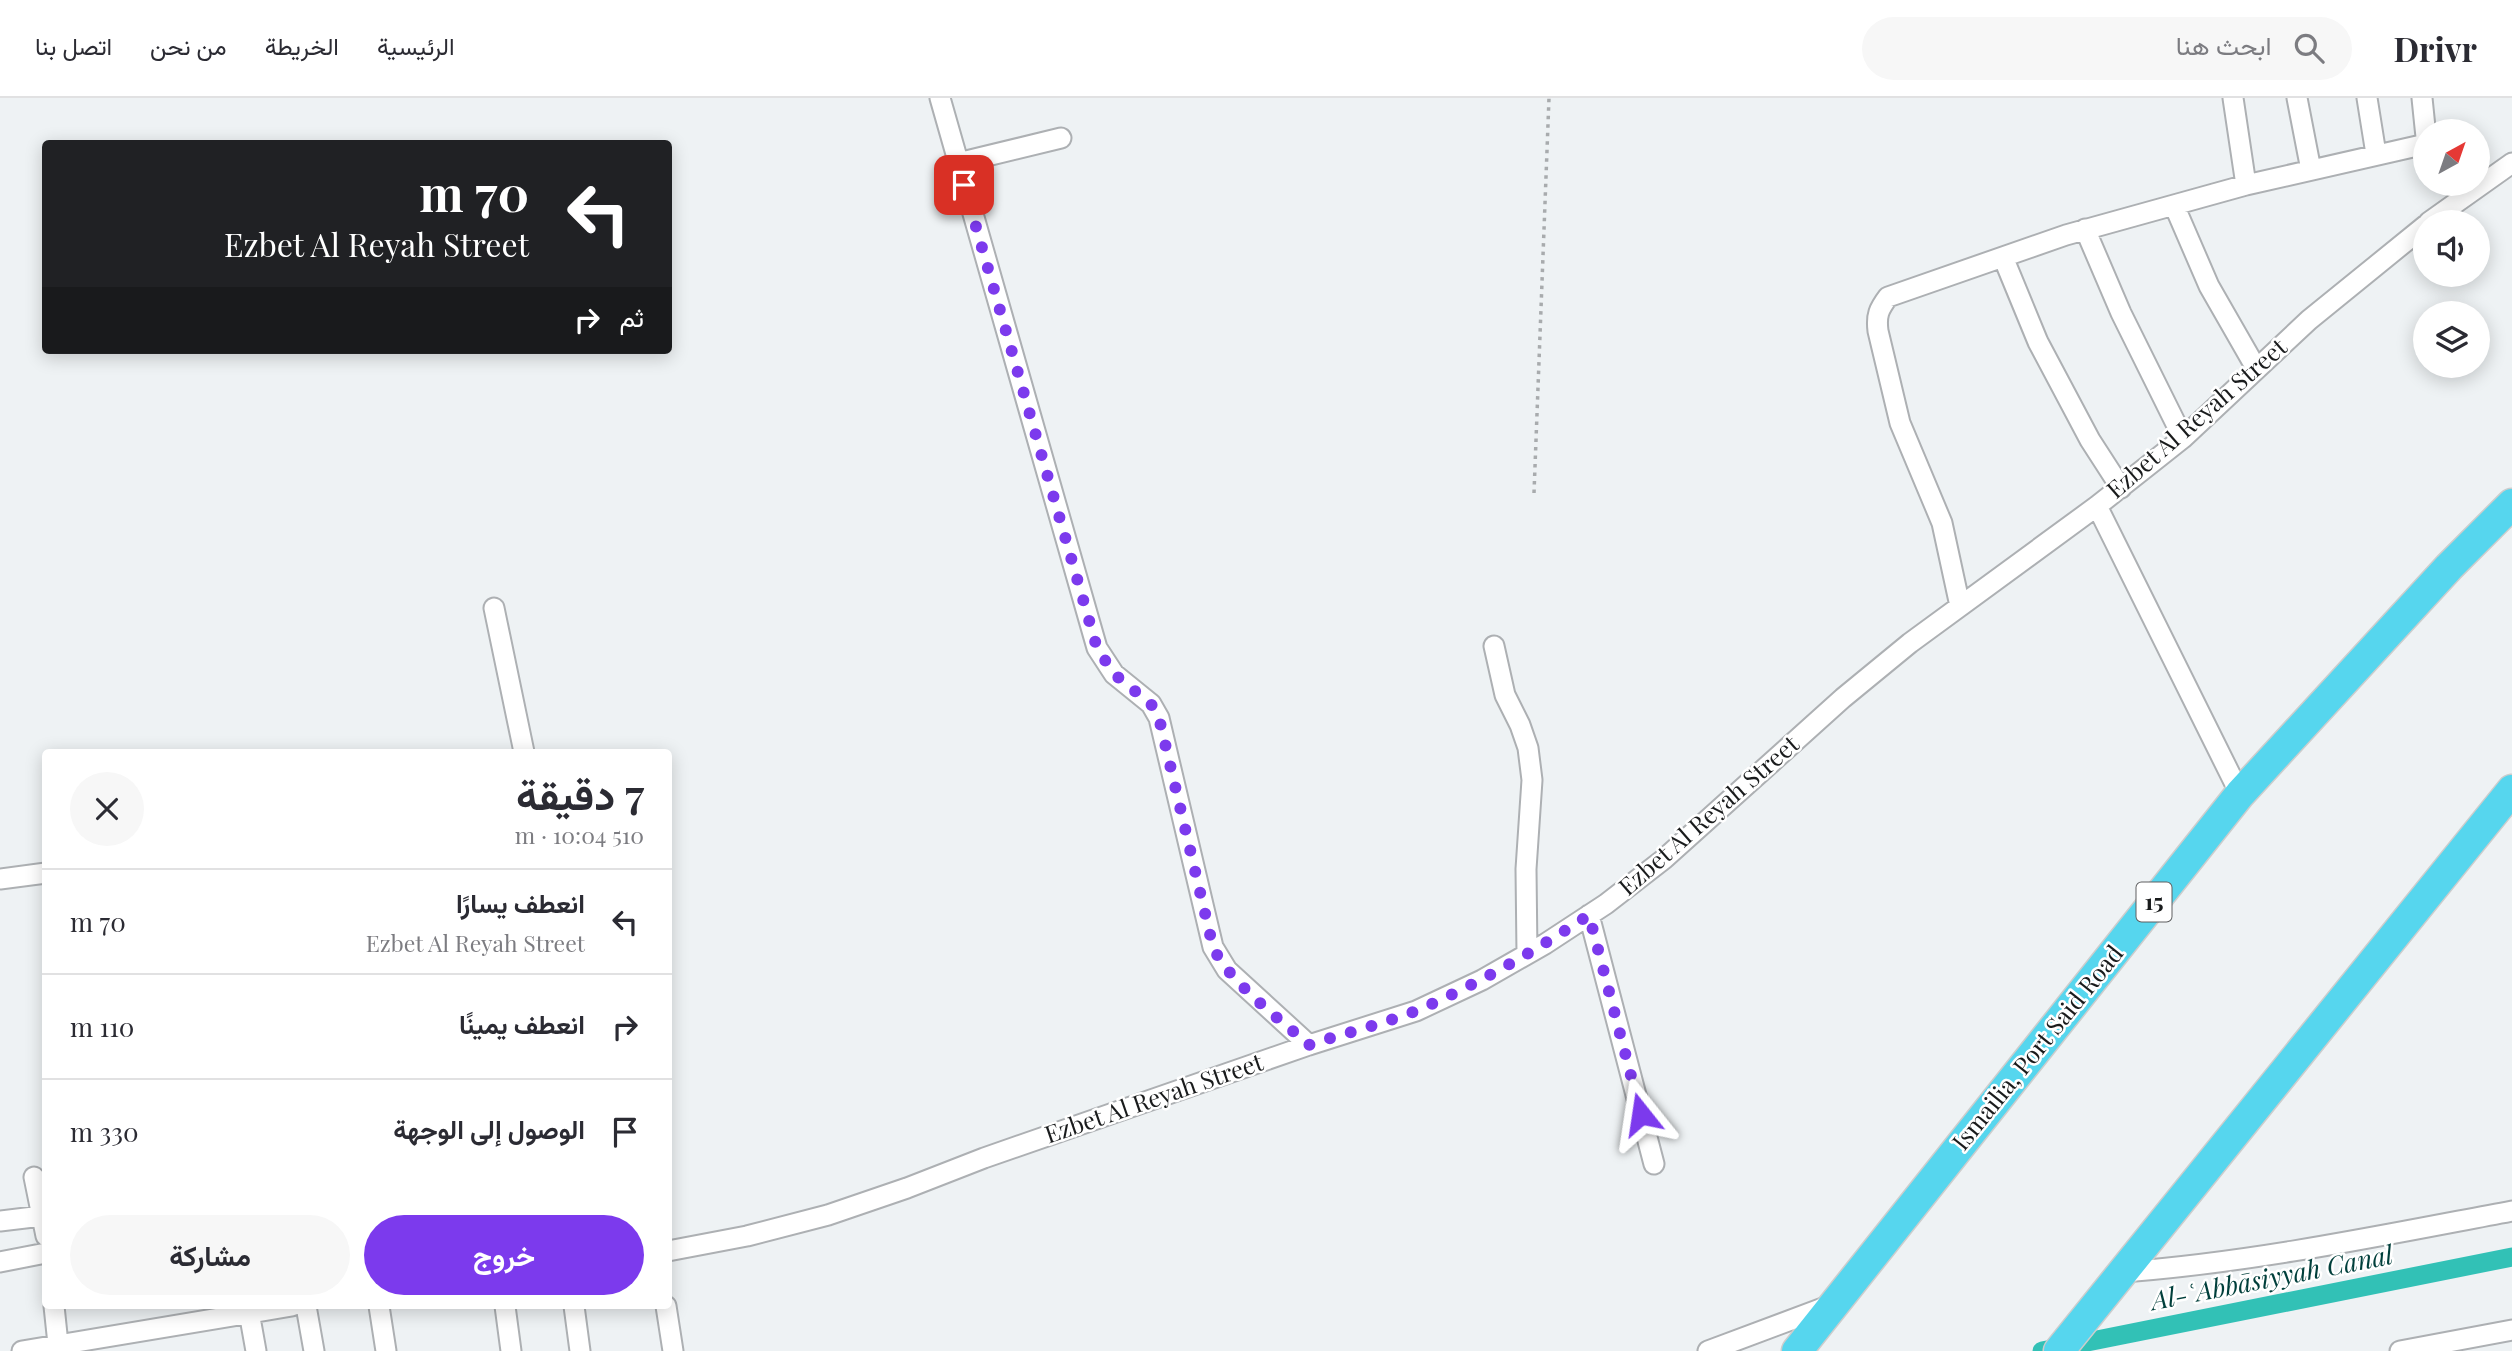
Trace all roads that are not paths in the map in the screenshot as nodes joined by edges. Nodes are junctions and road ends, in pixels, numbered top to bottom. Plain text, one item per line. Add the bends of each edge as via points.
1 (940, 98) edge
2 (2233, 98) edge
3 (2297, 98) edge
4 (2367, 98) edge
5 (2422, 98) edge
6 (2424, 119) edge
7 (1061, 138) dead end
8 (2413, 147) edge
9 (2376, 154) junction
10 (958, 163) junction
11 (2512, 163) edge
12 (2311, 170) junction
13 (2490, 177) edge
14 (2246, 185) junction
15 (2464, 196) edge
16 (2174, 205) junction
17 (2446, 210) edge
18 (2085, 229) junction
19 (2413, 235) edge
20 (2003, 257) junction
21 (2256, 368) junction
22 (2183, 438) junction
23 (2121, 488) junction
24 (2512, 504) edge
25 (2097, 506) junction
26 (1960, 606) junction
27 (494, 608) dead end
28 (1494, 646) dead end
29 (523, 749) edge
30 (2512, 790) edge
31 (2240, 794) junction
32 (42, 874) edge
33 (0, 879) edge
34 (1589, 915) junction
35 (1527, 954) junction
36 (1309, 1045) junction
37 (1654, 1164) dead end
38 (34, 1177) dead end
39 (2512, 1211) edge
40 (42, 1216) joint
41 (0, 1221) edge
42 (672, 1250) edge
43 (42, 1254) edge
44 (0, 1262) edge
45 (2124, 1272) junction
46 (54, 1309) edge
47 (256, 1309) edge
48 (307, 1309) edge
49 (379, 1309) edge
50 (505, 1309) edge
51 (574, 1309) edge
52 (666, 1309) edge
53 (1828, 1312) junction
54 (2512, 1330) edge
55 (58, 1344) junction
56 (2441, 1348) edge
57 (22, 1351) edge
58 (256, 1351) edge
59 (314, 1351) edge
60 (386, 1351) edge
61 (511, 1351) edge
62 (580, 1351) edge
63 (673, 1351) edge
64 (1708, 1351) edge
65 (1797, 1351) edge
66 (2059, 1351) edge
67 (2400, 1351) edge

1 - 10 street
2 - 14 street
3 - 12 street
4 - 9 street
5 - 6 street
7 - 10 street
8 - 9 street
9 - 12 street
10 - 36 street via 1097,648 1114,674 1151,704 1159,718 1213,947 1227,970
11 - 13 street, Ezbet Al Reyah Street
12 - 14 street
14 - 16 street
15 - 17 street, Ezbet Al Reyah Street
16 - 18 street
16 - 21 street via 2209,286
18 - 20 street
18 - 22 street
19 - 21 street, Ezbet Al Reyah Street
20 - 23 street via 2050,364
20 - 26 street via 1888,296 1876,318 1900,423 1942,523
21 - 22 street, Ezbet Al Reyah Street
22 - 23 street, Ezbet Al Reyah Street
23 - 25 street, Ezbet Al Reyah Street
24 - 31 highway, Ismailia, Port Said Road / 15
25 - 26 street, Ezbet Al Reyah Street
25 - 31 street
26 - 34 street, Ezbet Al Reyah Street via 1843,698 1664,859
27 - 29 street
28 - 35 street via 1505,695 1528,748 1532,780
30 - 45 highway
31 - 53 highway, Ismailia, Port Said Road / 15
32 - 33 street
34 - 35 street, Ezbet Al Reyah Street
34 - 37 street
35 - 36 street, Ezbet Al Reyah Street via 1416,1010
36 - 42 street, Ezbet Al Reyah Street via 828,1215
38 - 40 street
39 - 45 street via 2294,1250
40 - 41 street
43 - 44 street
45 - 66 highway
46 - 55 street
47 - 55 street
47 - 58 street
48 - 59 street
49 - 60 street
50 - 61 street
51 - 62 street
52 - 63 street
53 - 64 street
53 - 65 highway, Ismailia, Port Said Road / 15
54 - 56 street
55 - 57 street
56 - 67 street

